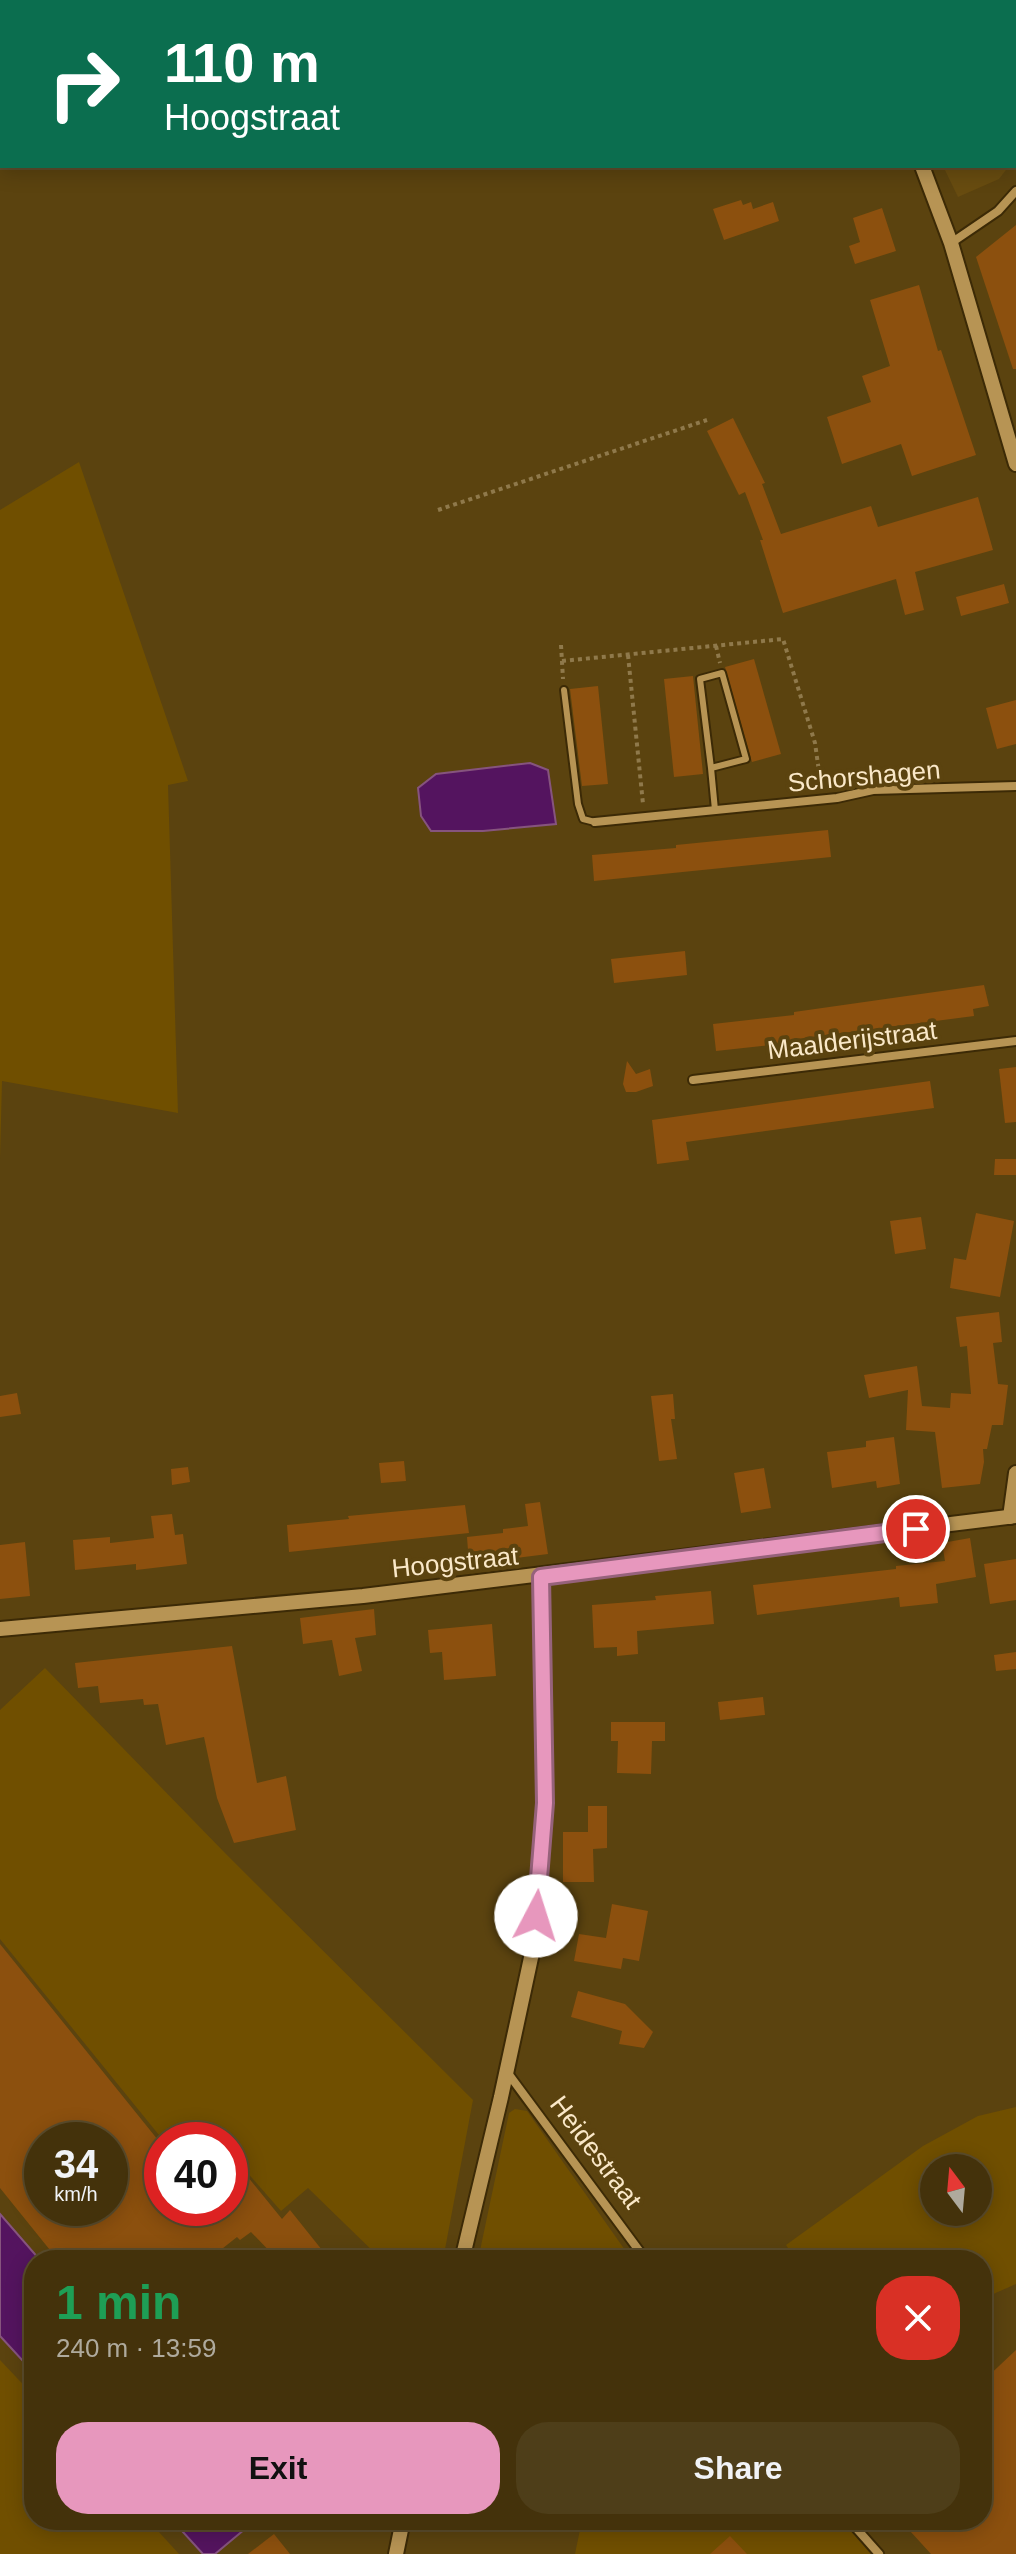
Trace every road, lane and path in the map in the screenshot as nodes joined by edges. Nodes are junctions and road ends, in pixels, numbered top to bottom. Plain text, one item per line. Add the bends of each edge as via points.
1 (923, 168) edge
2 (1016, 191) edge
3 (951, 243) junction
4 (707, 420) dead end
5 (1016, 464) edge
6 (438, 510) dead end
7 (561, 645) dead end
8 (628, 655) dead end
9 (564, 690) joint
10 (711, 768) junction
11 (1016, 786) edge
12 (715, 810) junction
13 (644, 817) junction
14 (595, 822) joint
15 (1016, 1041) edge
16 (693, 1080) dead end
17 (1016, 1473) edge
18 (1013, 1516) edge
19 (541, 1577) junction
20 (0, 1629) edge
21 (507, 2072) junction
22 (464, 2250) edge
23 (639, 2250) edge
24 (401, 2530) edge
25 (858, 2530) edge
26 (396, 2554) edge
27 (879, 2554) edge

1 - 3 street
2 - 3 street via 998,211
3 - 5 street
4 - 6 path
7 - 9 path
8 - 13 path
9 - 14 lane, Schorshagen via 578,804 583,819
10 - 10 lane via 746,759 722,673 700,679
10 - 12 lane
11 - 12 street, Schorshagen via 873,790
12 - 13 street, Schorshagen
13 - 14 street, Schorshagen
15 - 16 street, Maalderijstraat
17 - 18 street
18 - 19 street, Hoogstraat
19 - 20 street, Hoogstraat
19 - 21 street via 545,1803 535,1939
21 - 22 street
21 - 23 street, Heidestraat
24 - 26 street
25 - 27 street

